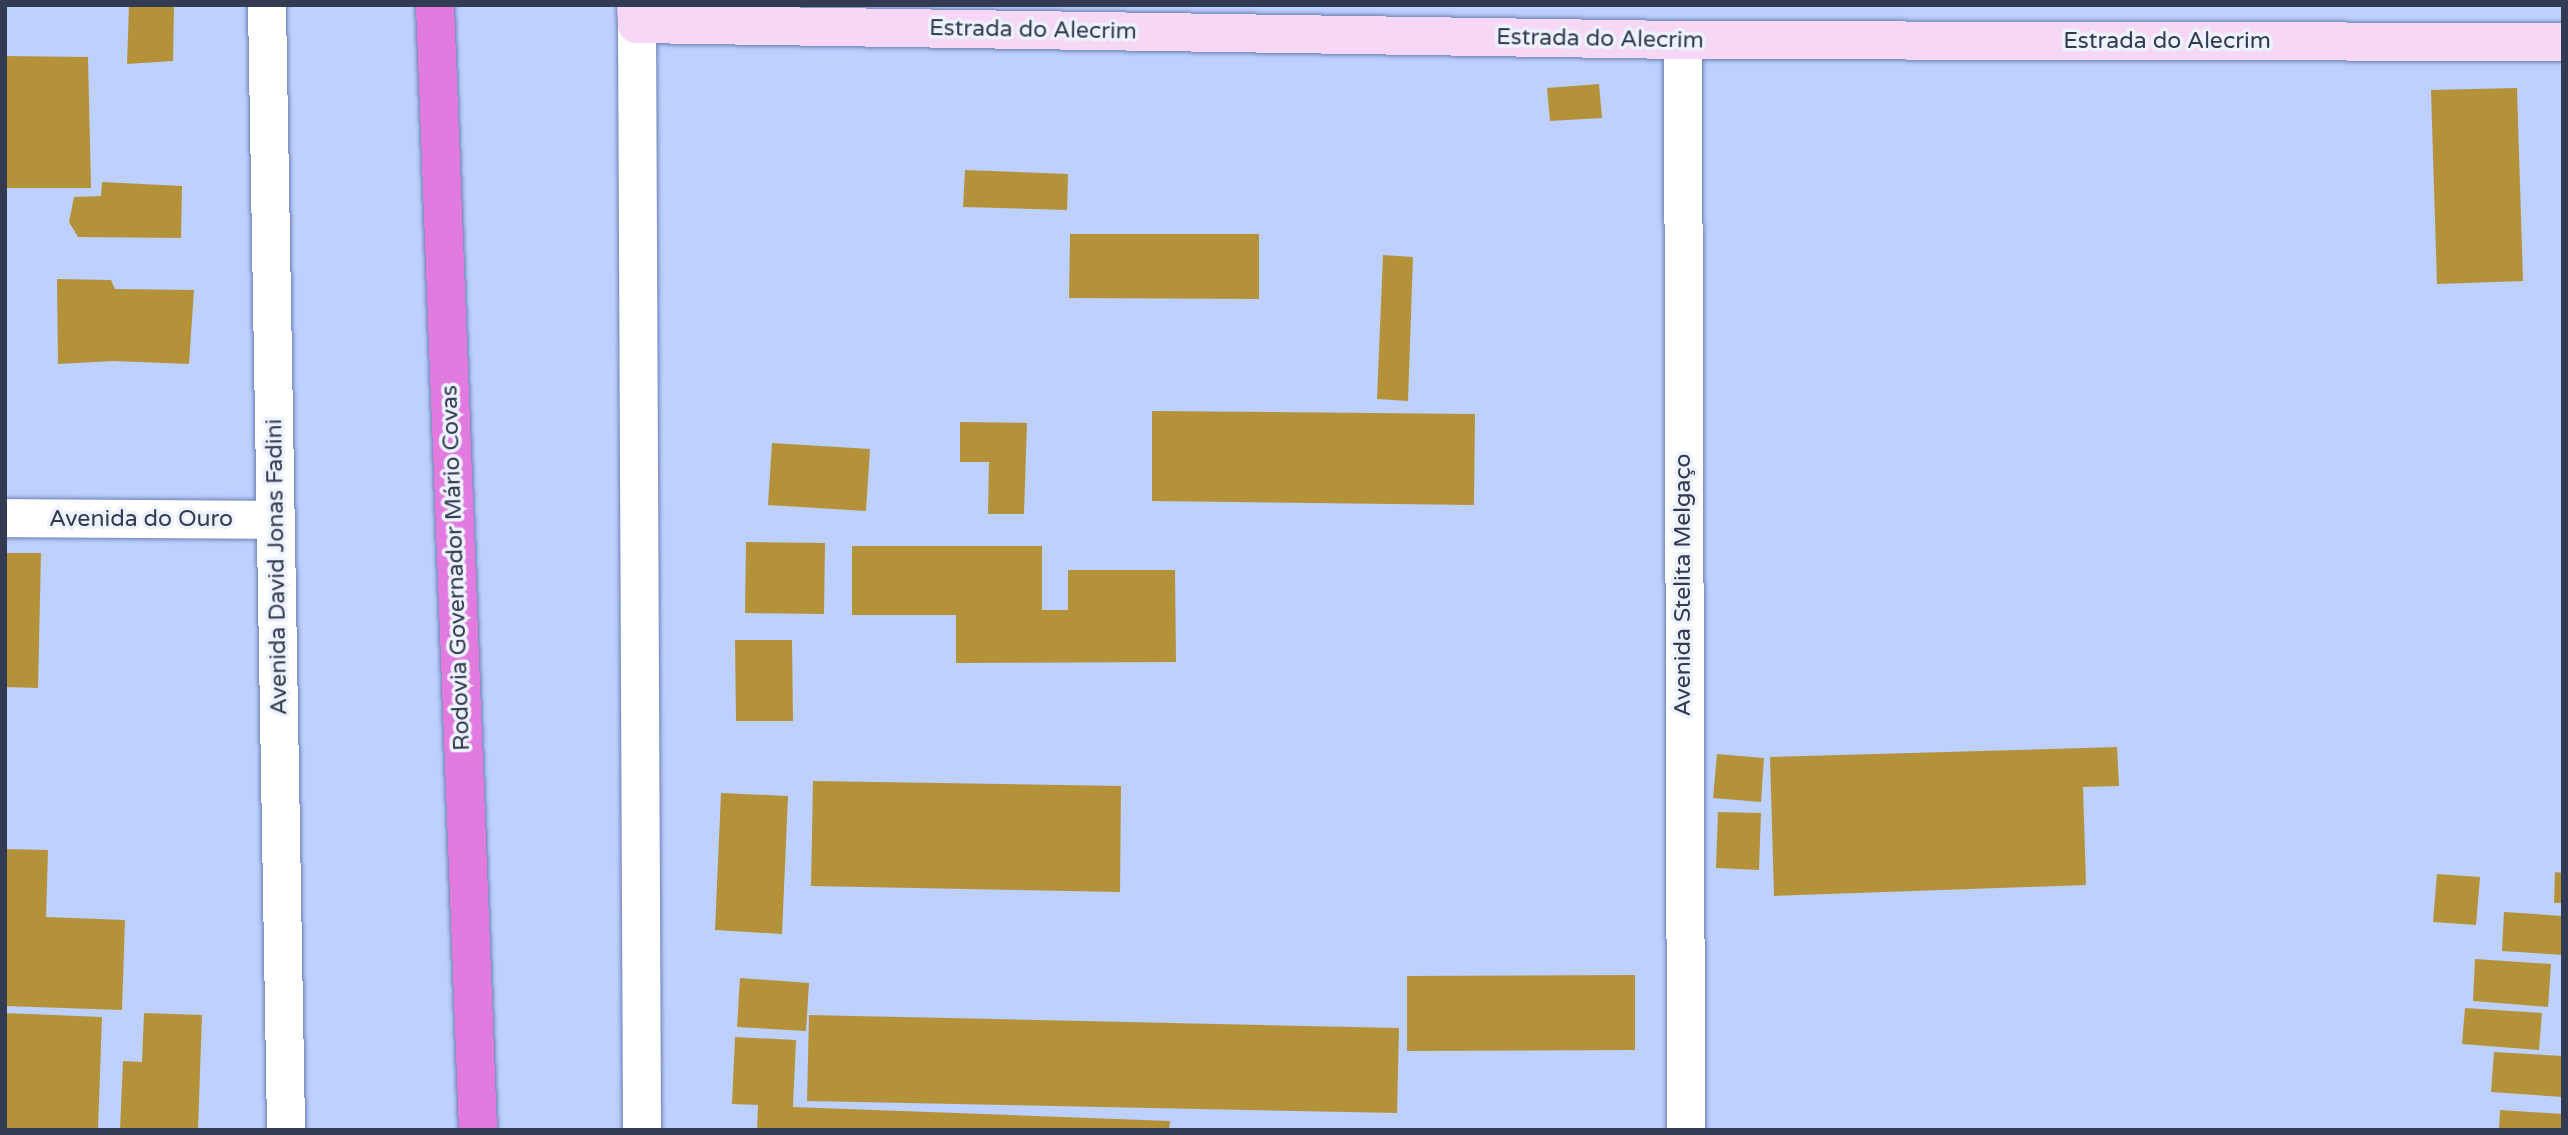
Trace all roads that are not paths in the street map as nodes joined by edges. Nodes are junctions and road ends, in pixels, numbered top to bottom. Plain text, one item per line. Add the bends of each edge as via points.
1 (267, 5) edge
2 (435, 5) edge
3 (637, 15) edge
4 (1683, 40) junction
5 (2563, 42) edge
6 (5, 518) edge
7 (276, 520) junction
8 (286, 1130) edge
9 (478, 1130) edge
10 (642, 1130) edge
11 (1686, 1130) edge

1 - 7 street, Avenida David Jonas Fadini
2 - 9 highway, Rodovia Governador Mário Covas
3 - 4 street, Estrada do Alecrim
3 - 10 street
4 - 5 street, Estrada do Alecrim
4 - 11 street, Avenida Stelita Melgaço
6 - 7 street, Avenida do Ouro
7 - 8 street, Avenida David Jonas Fadini

